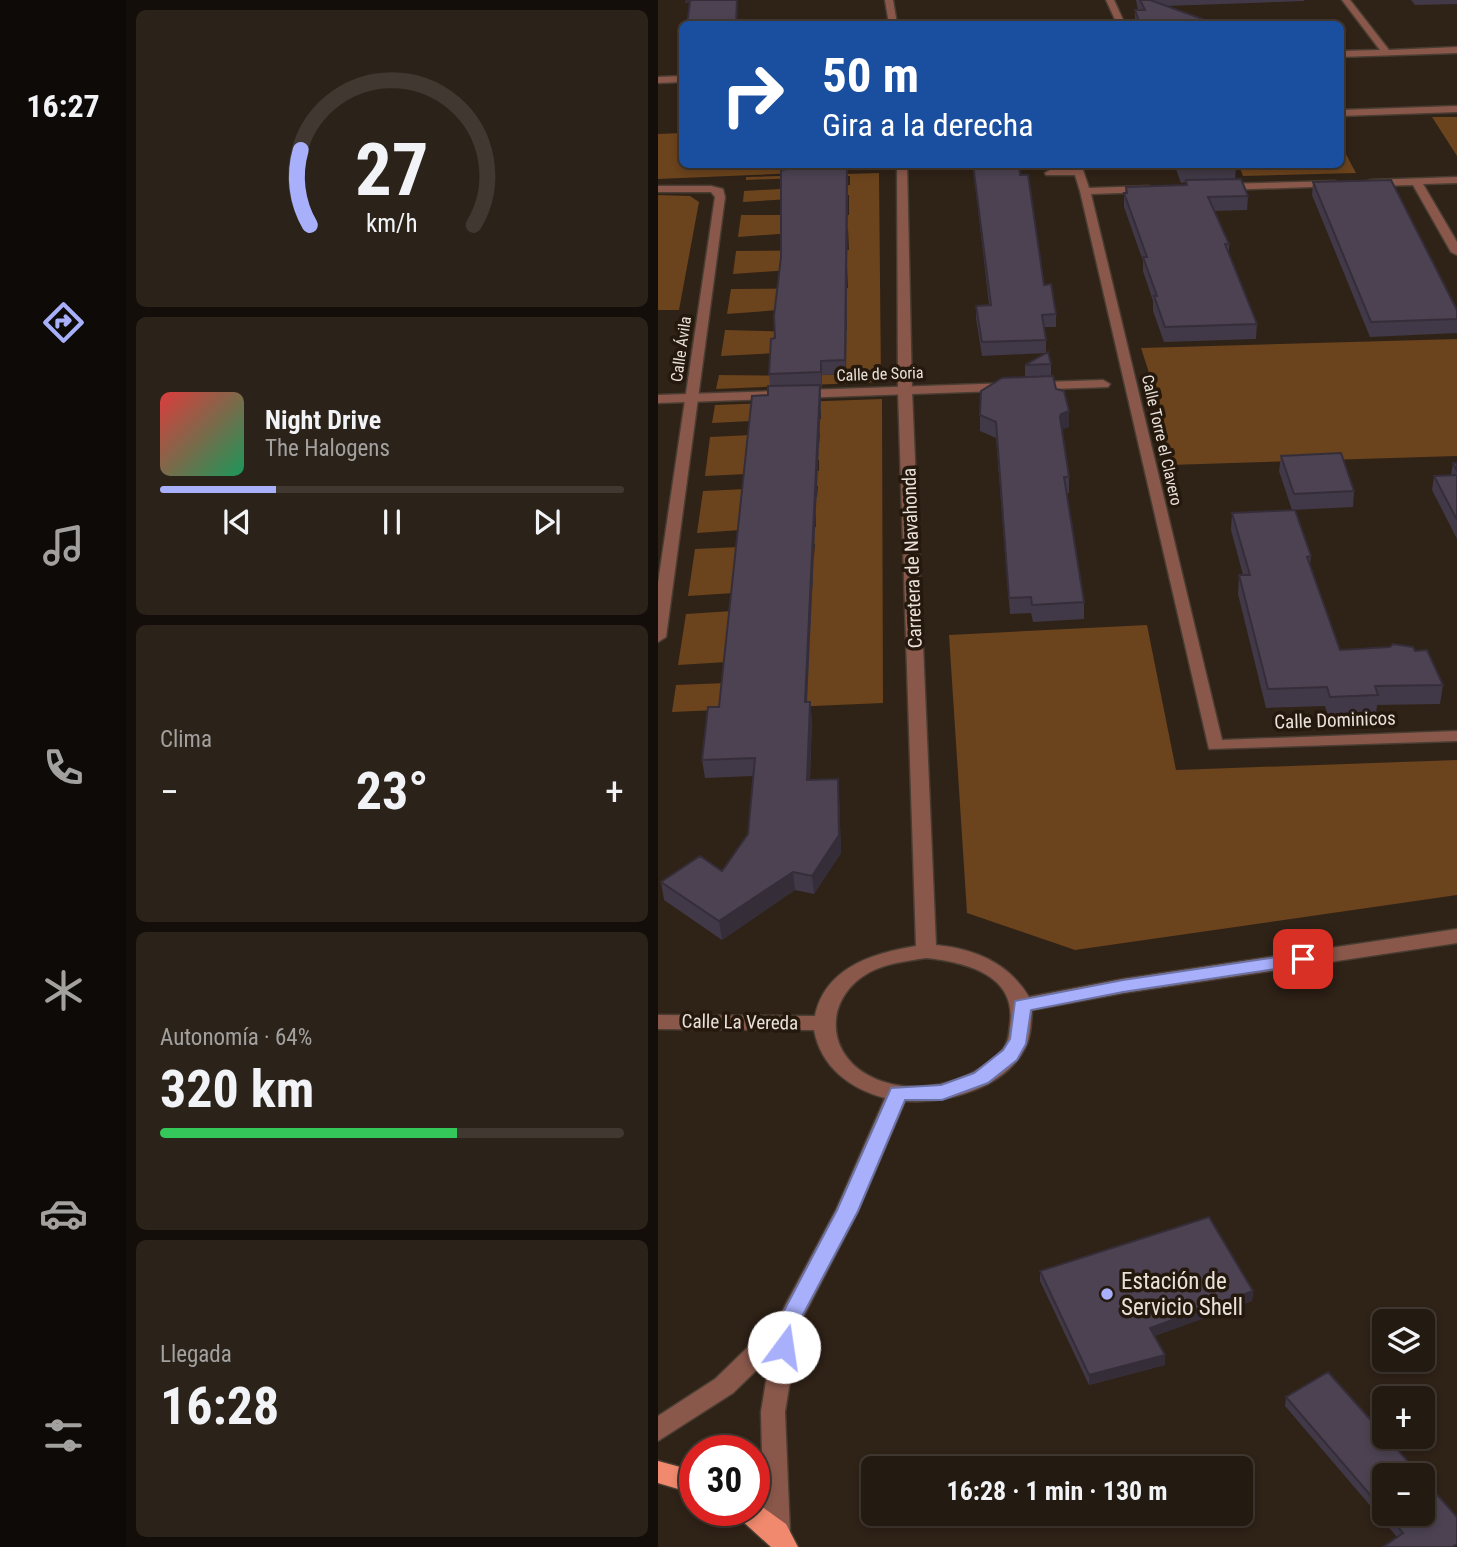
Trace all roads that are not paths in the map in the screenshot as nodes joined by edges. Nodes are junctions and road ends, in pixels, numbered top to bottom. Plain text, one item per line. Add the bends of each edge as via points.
1 (889, 0) edge
2 (1110, 0) edge
3 (1346, 0) edge
4 (892, 21) edge
5 (1120, 21) edge
6 (1457, 50) edge
7 (1386, 52) junction
8 (1344, 54) edge
9 (679, 79) edge
10 (658, 80) edge
11 (1457, 110) edge
12 (1344, 113) edge
13 (902, 168) edge
14 (1050, 173) dead end
15 (1457, 180) edge
16 (1416, 181) junction
17 (1347, 183) edge
18 (1361, 183) edge
19 (1209, 187) edge
20 (658, 189) edge
21 (1168, 189) edge
22 (1085, 191) junction
23 (1457, 252) edge
24 (1103, 384) dead end
25 (905, 391) junction
26 (692, 398) junction
27 (658, 399) edge
28 (658, 638) edge
29 (1457, 736) edge
30 (1215, 745) joint
31 (1457, 936) edge
32 (926, 951) junction
33 (1022, 1005) junction
34 (658, 1022) edge
35 (822, 1023) junction
36 (898, 1093) junction
37 (788, 1324) junction
38 (658, 1430) edge
39 (658, 1472) edge
40 (679, 1478) edge
41 (766, 1526) edge
42 (781, 1540) edge

1 - 4 street
2 - 5 street
3 - 7 street
6 - 7 street
7 - 8 street
9 - 10 street
11 - 12 street
13 - 25 street, Carretera de Navahonda
14 - 22 street via 1079,172
15 - 16 street
16 - 18 street
16 - 23 street
17 - 19 street
20 - 26 street, Calle Ávila via 719,191
21 - 22 street
22 - 30 street, Calle Torre el Clavero
24 - 25 street, Calle de Soria
25 - 26 street, Calle de Soria
25 - 32 street, Carretera de Navahonda
26 - 27 street, Calle de Soria
26 - 28 street, Calle Ávila
29 - 30 street, Calle Dominicos
31 - 33 street
32 - 33 street via 971,958 1006,979
32 - 35 street via 889,957 855,972 832,996
33 - 36 street via 1020,1039 1010,1055 981,1078 942,1093
34 - 35 street, Calle La Vereda
35 - 36 street via 826,1047 841,1068 866,1084
36 - 37 street via 847,1211
37 - 38 street via 724,1386
37 - 42 street via 773,1412
39 - 40 main road
41 - 42 main road

